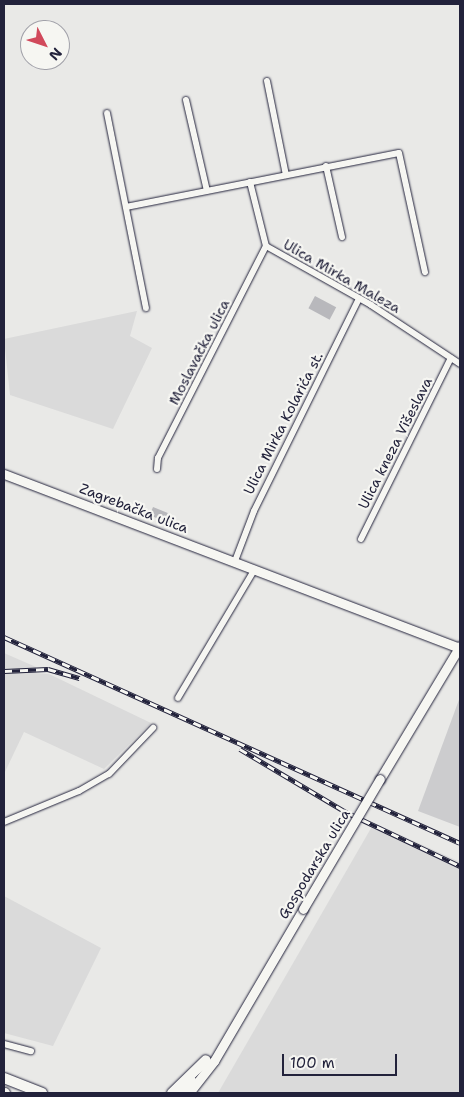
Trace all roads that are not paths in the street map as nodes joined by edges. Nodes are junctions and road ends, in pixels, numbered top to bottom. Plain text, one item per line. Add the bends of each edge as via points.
1 (267, 81) dead end
2 (186, 100) dead end
3 (107, 113) dead end
4 (326, 166) junction
5 (286, 174) junction
6 (250, 182) junction
7 (207, 191) junction
8 (126, 207) junction
9 (342, 237) dead end
10 (266, 246) junction
11 (425, 272) dead end
12 (360, 299) junction
13 (146, 308) dead end
14 (451, 358) junction
15 (460, 364) edge
16 (157, 470) dead end
17 (4, 474) edge
18 (361, 539) dead end
19 (235, 562) junction
20 (255, 569) junction
21 (460, 648) edge
22 (178, 698) dead end
23 (152, 728) dead end
24 (4, 822) edge
25 (224, 1042) junction
26 (4, 1044) edge
27 (31, 1051) dead end
28 (206, 1060) junction
29 (4, 1078) edge
30 (42, 1093) edge
31 (172, 1093) edge
32 (180, 1093) edge
33 (189, 1093) edge

1 - 5 street
2 - 7 street
3 - 8 street
4 - 5 street
4 - 9 street
4 - 11 street via 395,152 401,155
5 - 6 street
6 - 7 street
6 - 10 street, Ulica Mirka Maleza
7 - 8 street
8 - 13 street
10 - 12 street, Ulica Mirka Maleza
10 - 16 street, Moslavačka ulica via 158,458
12 - 14 street, Ulica Mirka Maleza
12 - 19 street, Ulica Mirka Kolarića st. via 254,511
14 - 15 street, Ulica Mirka Maleza
14 - 18 street, Ulica kneza Višeslava
17 - 19 main road, Zagrebačka ulica
19 - 20 main road, Zagrebačka ulica
20 - 21 main road, Zagrebačka ulica
20 - 22 street
21 - 25 main road, Gospodarska ulica, bridge
23 - 24 street via 109,774 79,791
25 - 28 main road
25 - 33 main road, Gospodarska ulica
26 - 27 street
28 - 31 main road
28 - 32 main road
29 - 30 main road

